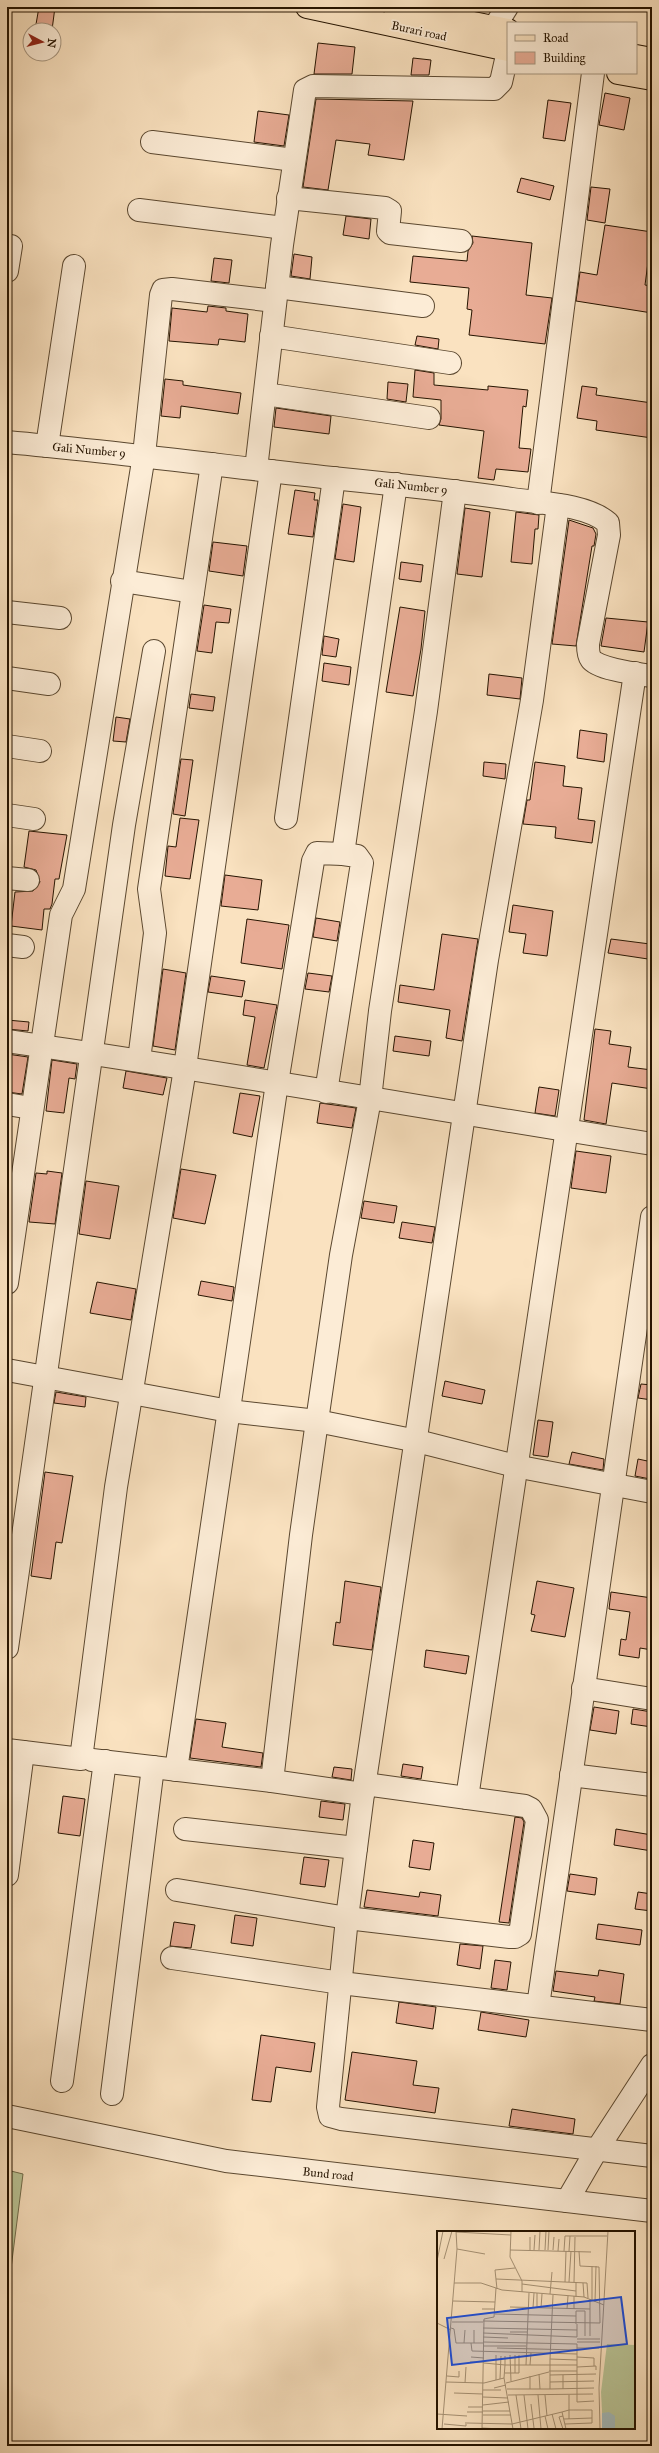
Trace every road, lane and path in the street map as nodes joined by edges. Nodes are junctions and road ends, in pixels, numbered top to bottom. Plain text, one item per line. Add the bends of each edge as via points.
1 (307, 7) edge
2 (394, 7) edge
3 (507, 7) edge
4 (495, 34) edge
5 (507, 50) edge
6 (507, 55) edge
7 (637, 56) edge
8 (652, 59) edge
9 (593, 74) edge
10 (624, 74) edge
11 (652, 79) edge
12 (152, 142) dead end
13 (294, 160) junction
14 (288, 198) junction
15 (139, 210) dead end
16 (284, 228) junction
17 (461, 241) dead end
18 (11, 246) dead end
19 (74, 266) dead end
20 (7, 271) edge
21 (276, 294) junction
22 (423, 306) dead end
23 (271, 336) junction
24 (450, 363) dead end
25 (265, 394) junction
26 (430, 418) dead end
27 (7, 442) edge
28 (47, 446) junction
29 (144, 455) junction
30 (212, 464) junction
31 (264, 470) junction
32 (334, 478) junction
33 (396, 484) junction
34 (455, 491) junction
35 (548, 504) junction
36 (122, 581) junction
37 (193, 592) junction
38 (7, 612) edge
39 (60, 618) dead end
40 (154, 651) dead end
41 (643, 674) edge
42 (7, 678) edge
43 (49, 684) dead end
44 (7, 746) edge
45 (40, 752) dead end
46 (7, 815) edge
47 (286, 818) dead end
48 (34, 819) dead end
49 (343, 854) junction
50 (7, 878) edge
51 (28, 880) dead end
52 (7, 1041) edge
53 (40, 1046) junction
54 (91, 1053) junction
55 (139, 1060) junction
56 (185, 1066) junction
57 (277, 1083) junction
58 (326, 1092) junction
59 (370, 1099) junction
60 (7, 1104) edge
61 (31, 1108) junction
62 (466, 1114) junction
63 (566, 1130) junction
64 (652, 1144) edge
65 (652, 1217) edge
66 (648, 1272) edge
67 (7, 1283) edge
68 (644, 1330) edge
69 (7, 1370) edge
70 (45, 1377) junction
71 (131, 1395) junction
72 (229, 1411) junction
73 (317, 1422) junction
74 (416, 1440) junction
75 (515, 1466) junction
76 (614, 1485) junction
77 (652, 1492) edge
78 (7, 1648) edge
79 (583, 1688) junction
80 (652, 1699) edge
81 (15, 1751) edge
82 (80, 1759) junction
83 (106, 1761) junction
84 (153, 1767) junction
85 (176, 1770) junction
86 (571, 1775) junction
87 (272, 1781) junction
88 (652, 1785) edge
89 (364, 1789) junction
90 (466, 1798) junction
91 (185, 1829) dead end
92 (356, 1848) junction
93 (7, 1875) edge
94 (176, 1890) dead end
95 (347, 1918) junction
96 (172, 1958) dead end
97 (341, 1983) junction
98 (538, 2006) junction
99 (652, 2020) edge
100 (652, 2065) edge
101 (62, 2081) dead end
102 (644, 2091) edge
103 (112, 2094) dead end
104 (7, 2116) edge
105 (596, 2151) junction
106 (652, 2156) edge
107 (567, 2201) junction
108 (652, 2212) edge

1 - 4 main road, Burari road
2 - 4 main road, Burari road
3 - 4 street
4 - 5 main road, Burari road
6 - 13 street via 501,82 494,89 308,87 303,96
7 - 8 main road
9 - 35 street
10 - 11 main road
12 - 13 street
13 - 14 street
14 - 16 street
14 - 17 street via 385,208 390,211 390,233
15 - 16 street
16 - 21 street
18 - 20 street
19 - 28 street
21 - 22 street
21 - 23 street
21 - 29 street via 163,290
23 - 24 street
23 - 25 street
25 - 26 street
25 - 31 street
27 - 28 street, Gali Number 9
28 - 29 street, Gali Number 9
29 - 30 street, Gali Number 9
29 - 36 street
30 - 31 street, Gali Number 9
30 - 37 street
31 - 32 street, Gali Number 9
31 - 56 street
32 - 33 street, Gali Number 9
32 - 47 street
33 - 34 street, Gali Number 9
33 - 49 street
34 - 35 street, Gali Number 9
34 - 59 street via 426,711 380,1010
35 - 41 street, Gali Number 9 via 591,512 601,516 608,523 609,535 588,652 592,661 600,666
35 - 62 street via 532,700 487,960
36 - 37 street
36 - 53 street via 74,890 61,915
37 - 55 street via 149,889 155,933
38 - 39 street
40 - 54 street via 124,825
41 - 63 street
42 - 43 street
44 - 45 street
46 - 48 street
49 - 57 street via 321,852 317,853 313,861
49 - 58 street via 357,856 362,862
50 - 51 street
52 - 53 street
53 - 54 street
53 - 61 street
54 - 55 street
54 - 70 street
55 - 56 street
56 - 57 street
56 - 71 street
57 - 58 street
57 - 72 street
58 - 59 street
59 - 62 street
59 - 73 street via 341,1255
60 - 61 street
61 - 67 street
62 - 63 street
62 - 74 street
63 - 64 street
63 - 75 street
65 - 66 street
66 - 68 street
68 - 76 street
69 - 70 street
70 - 71 street
70 - 78 street
71 - 72 street
71 - 82 street
72 - 73 street
72 - 85 street
73 - 74 street
73 - 87 street
74 - 75 street
74 - 89 street
75 - 76 street
75 - 90 street
76 - 77 street
76 - 79 street
79 - 80 street
79 - 86 street
81 - 82 street
81 - 93 street
82 - 83 street
83 - 84 street
83 - 101 street
84 - 85 street
84 - 103 street
85 - 87 street
86 - 88 street
86 - 98 street
87 - 89 street
89 - 90 street
89 - 92 street
90 - 95 street via 525,1806 535,1814 537,1820 520,1934 510,1937
91 - 92 street
92 - 95 street
94 - 95 street
95 - 97 street
96 - 97 street
97 - 98 street
97 - 105 street via 328,2107 330,2116
98 - 99 street
100 - 102 street
102 - 105 street
104 - 107 street, Bund road via 226,2161
105 - 106 street
105 - 107 street
107 - 108 street, Bund road

